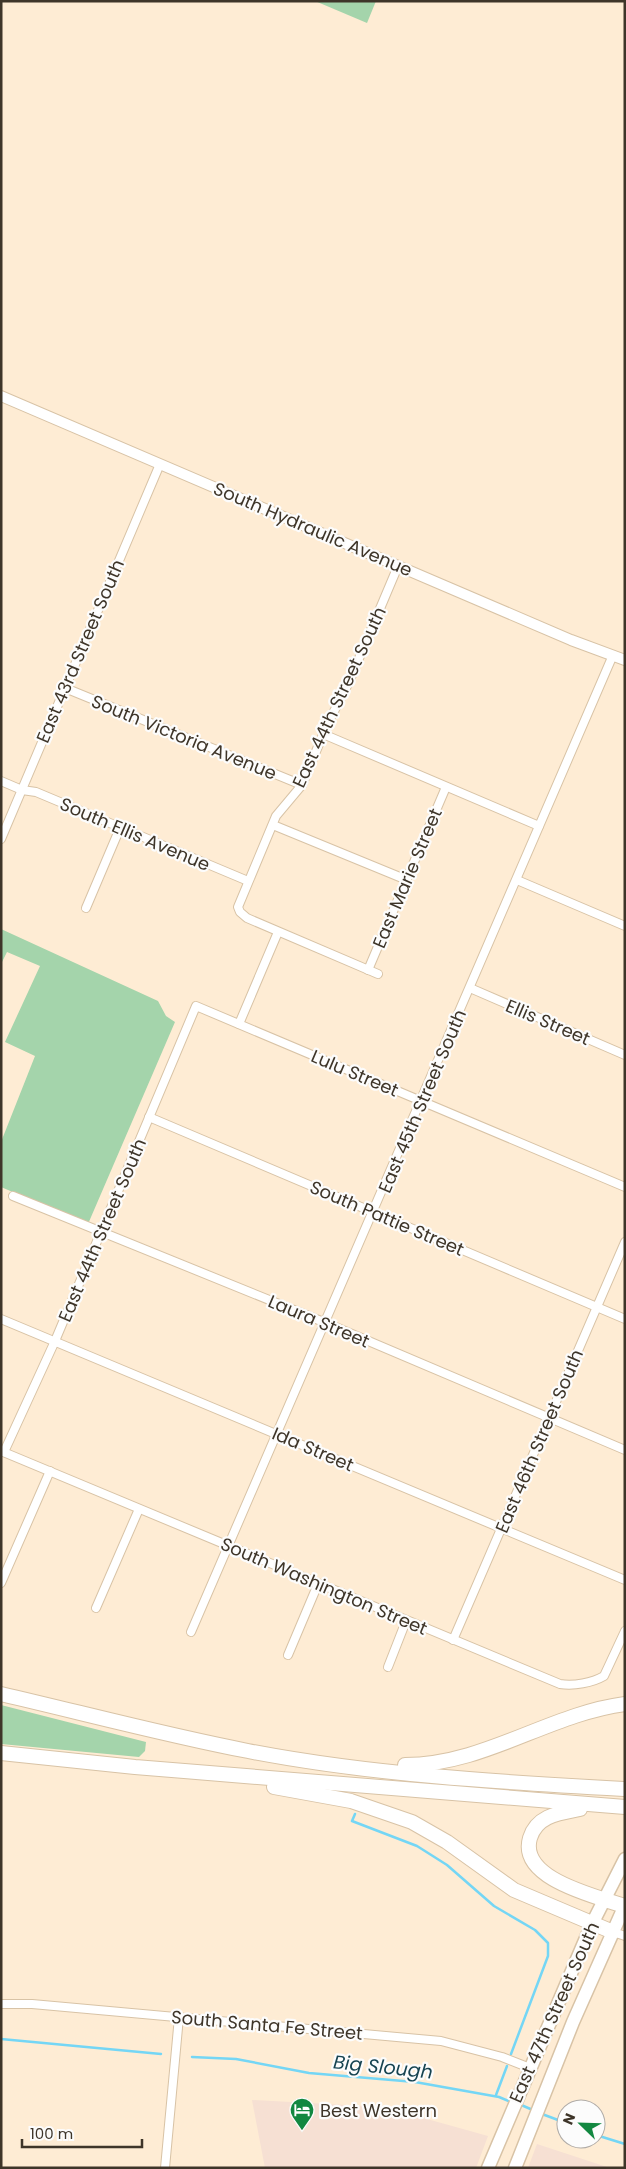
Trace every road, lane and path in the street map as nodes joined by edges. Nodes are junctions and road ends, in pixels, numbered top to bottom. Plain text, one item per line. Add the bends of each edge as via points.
1 (1, 396) edge
2 (160, 464) junction
3 (398, 566) junction
4 (613, 655) junction
5 (625, 660) edge
6 (65, 688) junction
7 (323, 734) junction
8 (1, 780) edge
9 (302, 786) junction
10 (446, 787) junction
11 (22, 790) junction
12 (273, 825) junction
13 (539, 826) junction
14 (120, 828) junction
15 (1, 839) edge
16 (406, 880) junction
17 (517, 880) junction
18 (248, 881) junction
19 (86, 908) dead end
20 (625, 926) edge
21 (278, 932) junction
22 (368, 970) junction
23 (378, 974) dead end
24 (470, 988) junction
25 (196, 1006) joint
26 (239, 1024) junction
27 (625, 1055) edge
28 (422, 1101) junction
29 (149, 1117) junction
30 (625, 1187) edge
31 (12, 1196) dead end
32 (373, 1213) junction
33 (101, 1232) junction
34 (625, 1242) edge
35 (597, 1307) junction
36 (1, 1319) edge
37 (625, 1319) edge
38 (326, 1324) junction
39 (55, 1342) junction
40 (549, 1418) junction
41 (278, 1434) junction
42 (625, 1450) edge
43 (3, 1451) edge
44 (50, 1471) junction
45 (139, 1509) junction
46 (501, 1528) junction
47 (229, 1546) junction
48 (625, 1580) edge
49 (1, 1583) edge
50 (318, 1584) junction
51 (96, 1608) dead end
52 (406, 1621) junction
53 (191, 1632) dead end
54 (625, 1632) edge
55 (453, 1640) junction
56 (288, 1655) dead end
57 (388, 1667) dead end
58 (1, 1694) edge
59 (625, 1704) edge
60 (1, 1753) edge
61 (1, 1759) edge
62 (58, 1760) junction
63 (345, 1765) junction
64 (135, 1767) junction
65 (625, 1789) edge
66 (601, 1806) junction
67 (625, 1808) edge
68 (625, 1859) edge
69 (605, 1899) junction
70 (624, 1906) edge
71 (592, 1924) junction
72 (619, 1934) edge
73 (1, 2004) edge
74 (179, 2017) junction
75 (530, 2068) junction
76 (165, 2168) edge
77 (488, 2168) edge
78 (515, 2168) edge

1 - 2 street, South Hydraulic Avenue
2 - 3 street, South Hydraulic Avenue
2 - 6 street, East 43rd Street South
3 - 4 street, South Hydraulic Avenue
3 - 7 street, East 44th Street South via 350,682
4 - 5 street, South Hydraulic Avenue
4 - 13 street, East 45th Street South
6 - 9 street, South Victoria Avenue
6 - 11 street, East 43rd Street South
7 - 9 street, East 44th Street South
7 - 10 street
8 - 11 street
9 - 12 street, East 44th Street South via 285,804
10 - 13 street
10 - 16 street, East Marie Street
11 - 14 street, South Ellis Avenue via 36,792
11 - 15 street, East 43rd Street South
12 - 16 street
12 - 18 street, East 44th Street South
13 - 17 street, East 45th Street South
14 - 18 street, South Ellis Avenue
14 - 19 street
16 - 22 street, East Marie Street
17 - 20 street
17 - 24 street, East 45th Street South
18 - 21 street, East 44th Street South via 238,908 240,912
21 - 22 street
21 - 26 street
22 - 23 street
24 - 27 street, Ellis Street
24 - 28 street, East 45th Street South
25 - 26 street, Lulu Street
25 - 29 street, East 44th Street South
26 - 28 street, Lulu Street
28 - 30 street, Lulu Street
28 - 32 street, East 45th Street South
29 - 32 street, South Pattie Street
29 - 33 street, East 44th Street South
31 - 33 street, Laura Street
32 - 35 street, South Pattie Street
32 - 38 street, East 45th Street South
33 - 38 street, Laura Street
33 - 39 street, East 44th Street South
34 - 35 street, East 46th Street South
35 - 37 street, South Pattie Street
35 - 40 street, East 46th Street South
36 - 39 street, Ida Street
38 - 40 street, Laura Street
38 - 41 street, East 45th Street South
39 - 41 street, Ida Street
39 - 43 street, East 44th Street South
40 - 42 street, Laura Street
40 - 46 street, East 46th Street South
41 - 46 street, Ida Street
41 - 47 street, East 45th Street South
43 - 44 street, South Washington Street
44 - 45 street, South Washington Street
44 - 49 street
45 - 47 street, South Washington Street
45 - 51 street
46 - 48 street, Ida Street
46 - 55 street, East 46th Street South
47 - 50 street, South Washington Street
47 - 53 street, East 45th Street South
50 - 52 street, South Washington Street
50 - 56 street
52 - 55 street, South Washington Street
52 - 57 street
54 - 55 street, South Washington Street via 604,1676 598,1680 566,1685 554,1683
58 - 63 highway via 249,1751
59 - 63 highway via 580,1714 480,1753 420,1765
60 - 62 highway
61 - 62 highway
62 - 64 highway
63 - 65 highway via 482,1780
64 - 66 highway
64 - 71 highway via 309,1792 375,1808 412,1822 447,1842 514,1890
66 - 67 highway
66 - 69 highway via 553,1814 532,1832 528,1845 536,1868 567,1886
68 - 69 main road, East 47th Street South
69 - 70 highway
69 - 71 main road, East 47th Street South
70 - 72 main road, East 47th Street South
71 - 72 highway
71 - 75 main road, East 47th Street South
72 - 78 main road, East 47th Street South via 573,2022
73 - 74 street, South Santa Fe Street
74 - 75 street, South Santa Fe Street via 441,2041
74 - 76 street
75 - 77 main road, East 47th Street South

